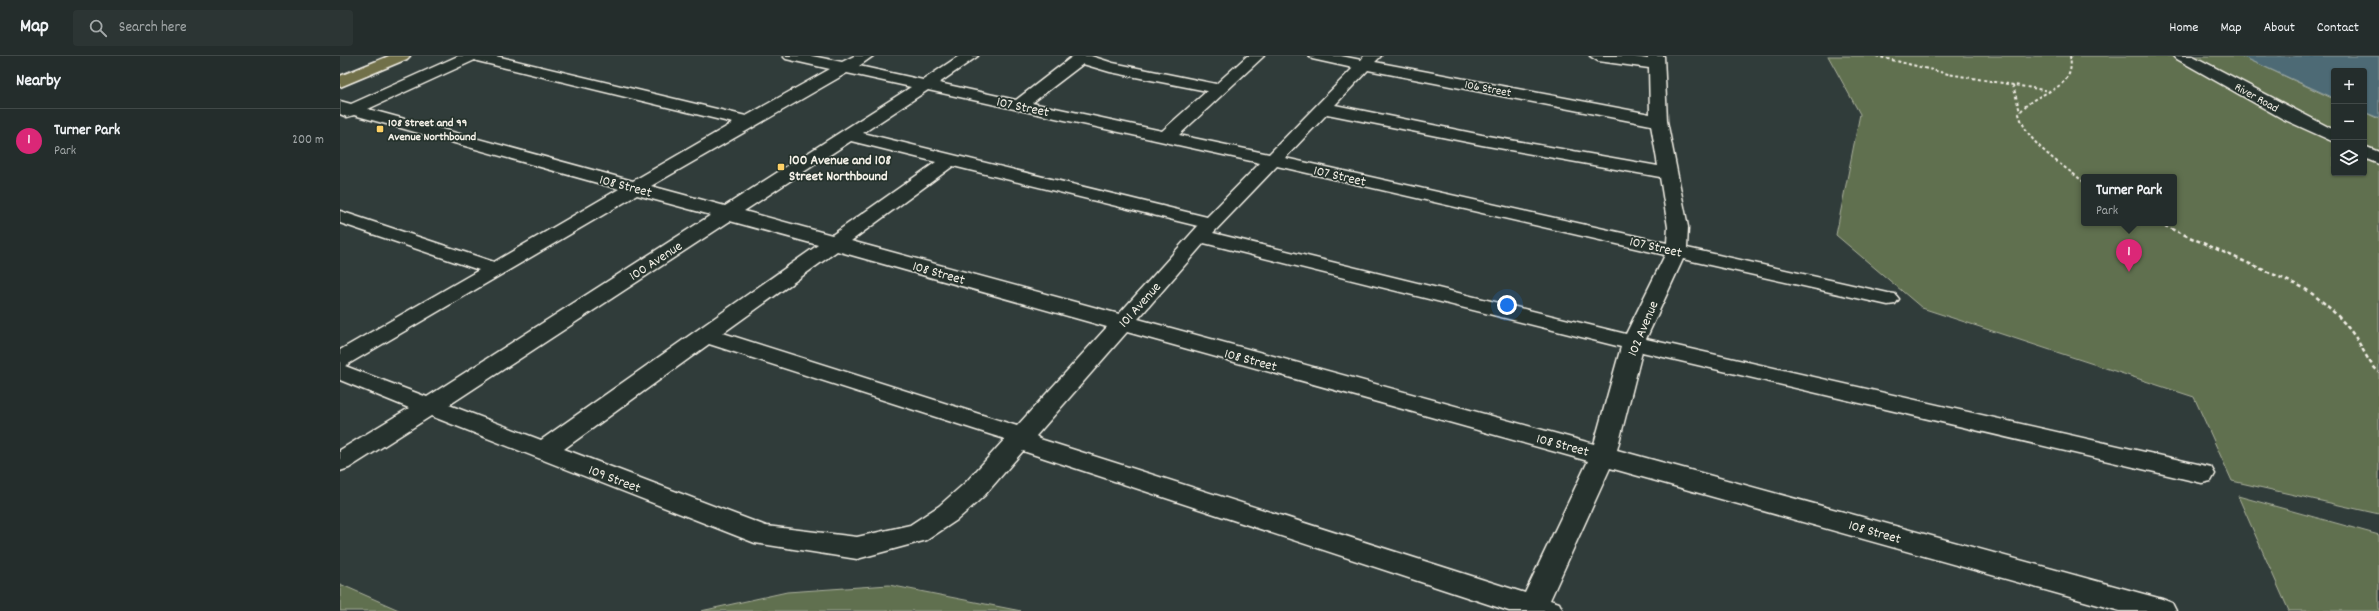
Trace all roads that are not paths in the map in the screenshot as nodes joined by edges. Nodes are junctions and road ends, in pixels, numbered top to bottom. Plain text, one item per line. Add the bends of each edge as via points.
1 (402, 56) edge
2 (471, 56) edge
3 (477, 56) edge
4 (791, 56) edge
5 (866, 56) edge
6 (970, 56) edge
7 (1256, 56) edge
8 (1317, 56) edge
9 (1598, 56) edge
10 (2182, 56) edge
11 (1082, 57) edge
12 (1369, 60) edge
13 (1656, 60) edge
14 (846, 68) junction
15 (340, 82) edge
16 (926, 85) junction
17 (1219, 89) junction
18 (1019, 105) junction
19 (1323, 108) junction
20 (344, 110) edge
21 (1659, 120) junction
22 (748, 122) junction
23 (848, 135) junction
24 (2331, 136) edge
25 (1166, 137) junction
26 (2367, 153) edge
27 (2379, 159) edge
28 (950, 160) junction
29 (1272, 160) junction
30 (1668, 174) junction
31 (636, 188) junction
32 (727, 213) junction
33 (340, 217) edge
34 (1206, 230) junction
35 (833, 243) junction
36 (1677, 250) junction
37 (496, 269) junction
38 (1888, 299) dead end
39 (1121, 323) junction
40 (706, 335) junction
41 (1633, 344) junction
42 (340, 360) edge
43 (340, 372) edge
44 (430, 406) junction
45 (1021, 436) junction
46 (544, 451) junction
47 (1603, 455) junction
48 (340, 462) edge
49 (2202, 474) dead end
50 (898, 538) joint
51 (1537, 610) edge
52 (2162, 611) edge

1 - 15 main road
2 - 20 street
3 - 22 street
4 - 14 street, 107 Street
5 - 14 street
6 - 16 street, 100 Avenue
7 - 17 street
8 - 12 street, 106 Street
9 - 13 street
10 - 24 street, River Road
11 - 17 street via 1110,67
11 - 18 street
12 - 19 street, 101 Avenue
12 - 21 street, 106 Street
13 - 21 street, 102 Avenue
14 - 16 street, 107 Street
14 - 22 street
16 - 18 street, 107 Street
16 - 23 street, 100 Avenue
17 - 25 street
18 - 25 street, 107 Street
19 - 29 street, 101 Avenue
19 - 30 street
20 - 31 street, 108 Street
21 - 30 street, 102 Avenue
22 - 31 street
23 - 28 street
23 - 32 street, 100 Avenue
25 - 29 street, 107 Street
26 - 27 street
28 - 34 street
28 - 35 street
29 - 34 street, 101 Avenue
29 - 36 street, 107 Street
30 - 36 street, 102 Avenue via 1678,227
31 - 32 street, 108 Street
31 - 37 street
32 - 35 street, 108 Street
32 - 44 street, 100 Avenue
33 - 37 street
34 - 39 street, 101 Avenue
34 - 41 street
35 - 39 street, 108 Street
35 - 40 street
36 - 38 street, 107 Street
36 - 41 street, 102 Avenue
37 - 42 street
39 - 45 street, 101 Avenue
39 - 47 street, 108 Street
40 - 45 street
40 - 46 street
41 - 47 street, 102 Avenue
41 - 49 street
43 - 44 street, 109 Street
44 - 46 street, 109 Street
44 - 48 street, 100 Avenue
45 - 50 street, 101 Avenue via 975,489 948,513 918,533
45 - 51 street via 1031,445
46 - 50 street, 109 Street via 764,536 857,548
47 - 51 street, 102 Avenue
47 - 52 street, 108 Street

